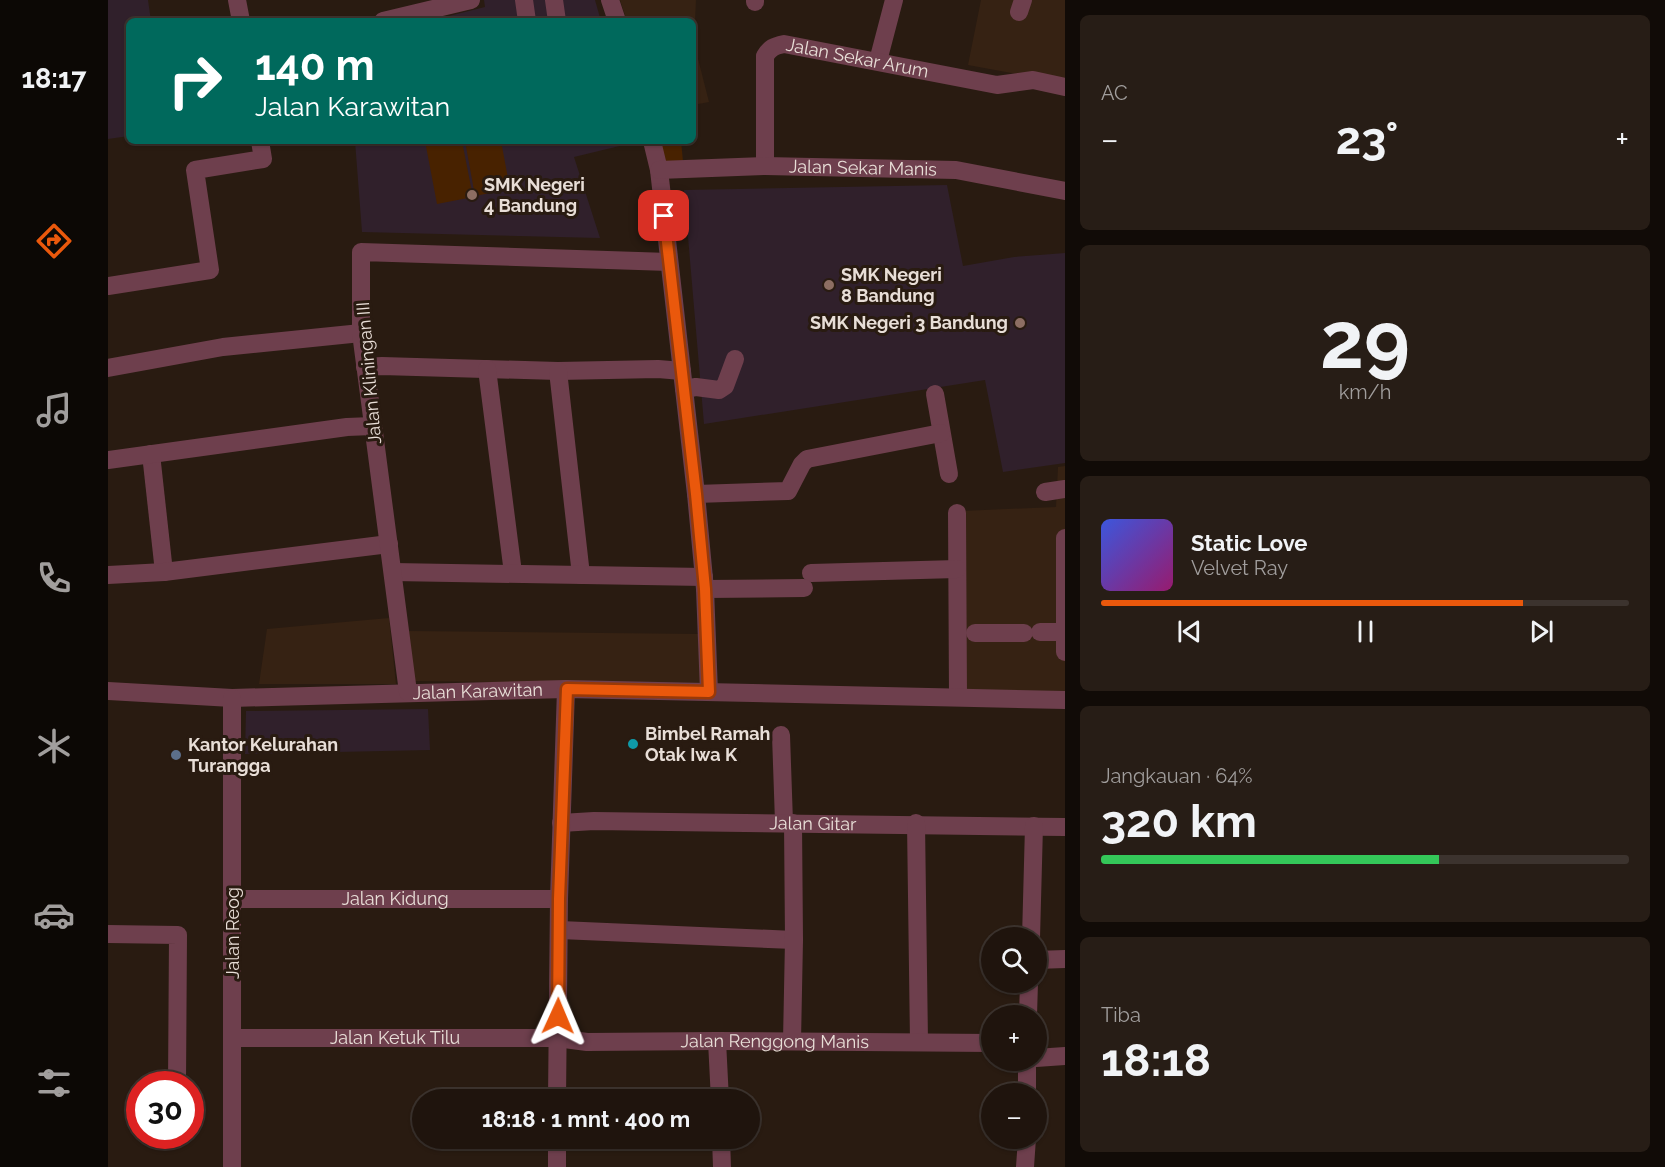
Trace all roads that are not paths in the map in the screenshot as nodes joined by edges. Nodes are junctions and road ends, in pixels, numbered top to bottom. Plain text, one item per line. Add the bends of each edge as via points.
1 (237, 0) edge
2 (471, 0) edge
3 (524, 0) edge
4 (554, 0) edge
5 (610, 0) edge
6 (894, 0) edge
7 (240, 18) edge
8 (396, 18) edge
9 (527, 18) edge
10 (557, 18) edge
11 (616, 18) edge
12 (878, 61) junction
13 (1065, 87) edge
14 (260, 144) edge
15 (653, 144) edge
16 (765, 166) junction
17 (659, 170) junction
18 (1065, 191) edge
19 (669, 262) junction
20 (108, 286) edge
21 (361, 333) junction
22 (735, 359) dead end
23 (365, 367) junction
24 (108, 368) edge
25 (487, 369) junction
26 (558, 371) junction
27 (683, 380) junction
28 (935, 394) dead end
29 (372, 426) junction
30 (940, 433) junction
31 (151, 454) junction
32 (108, 460) edge
33 (949, 474) dead end
34 (1065, 489) edge
35 (1045, 492) dead end
36 (696, 494) junction
37 (957, 513) dead end
38 (1065, 538) edge
39 (389, 543) junction
40 (957, 569) junction
41 (164, 572) junction
42 (393, 572) junction
43 (513, 573) junction
44 (108, 575) edge
45 (581, 575) junction
46 (704, 583) junction
47 (1065, 586) edge
48 (1064, 632) edge
49 (975, 633) dead end
50 (1065, 652) edge
51 (567, 689) junction
52 (108, 691) edge
53 (408, 692) junction
54 (709, 692) junction
55 (232, 698) junction
56 (958, 698) junction
57 (1065, 700) edge
58 (781, 735) dead end
59 (561, 823) junction
60 (789, 823) junction
61 (916, 824) junction
62 (1034, 826) junction
63 (1065, 827) edge
64 (233, 899) junction
65 (559, 899) junction
66 (1030, 927) edge
67 (560, 930) junction
68 (108, 934) edge
69 (794, 940) junction
70 (1065, 959) edge
71 (1047, 960) edge
72 (233, 1038) junction
73 (557, 1038) junction
74 (717, 1041) junction
75 (792, 1041) junction
76 (919, 1042) junction
77 (981, 1043) edge
78 (1065, 1056) edge
79 (1047, 1057) edge
80 (177, 1071) edge
81 (557, 1089) edge
82 (719, 1089) edge
83 (557, 1149) edge
84 (721, 1149) edge
85 (1026, 1149) edge
86 (232, 1167) edge
87 (557, 1167) edge
88 (722, 1167) edge
89 (1025, 1167) edge

1 - 7 street
2 - 8 street
3 - 9 street
4 - 10 street
5 - 11 street
6 - 12 street
12 - 13 street, Jalan Sekar Arum via 997,85 1033,80
12 - 16 street, Jalan Sekar Arum via 774,45 765,57
14 - 20 street via 263,159 195,170 210,270
15 - 17 street
16 - 17 street, Jalan Sekar Manis
16 - 18 street, Jalan Sekar Manis via 956,170
17 - 19 street
19 - 21 street, Jalan Kliningan III via 361,252
19 - 27 street
21 - 23 street, Jalan Kliningan III
21 - 24 street via 223,347
22 - 27 street via 725,386 718,390 696,387
23 - 25 street
23 - 29 street, Jalan Kliningan III
25 - 26 street
25 - 43 street
26 - 27 street via 658,369
26 - 45 street
27 - 36 street
28 - 30 street
29 - 31 street
29 - 39 street, Jalan Kliningan III
30 - 33 street
30 - 36 street via 807,459 788,491
31 - 32 street
31 - 41 street
34 - 35 street
36 - 46 street
37 - 40 street
38 - 47 street
39 - 41 street
39 - 42 street, Jalan Kliningan III
40 - 46 street
40 - 56 street
41 - 44 street
42 - 43 street
42 - 53 street, Jalan Kliningan III
43 - 45 street
45 - 46 street
46 - 54 street
47 - 48 street
48 - 49 street
48 - 50 street
51 - 53 street, Jalan Karawitan
51 - 54 street, Jalan Karawitan
51 - 59 street
52 - 55 street, Jalan Karawitan
53 - 55 street, Jalan Karawitan
54 - 56 street, Jalan Karawitan
55 - 64 street, Jalan Reog
56 - 57 street, Jalan Karawitan
58 - 60 street
59 - 60 street, Jalan Gitar
59 - 65 street
60 - 61 street, Jalan Gitar
60 - 69 street
61 - 62 street, Jalan Gitar
61 - 76 street
62 - 63 street, Jalan Gitar
62 - 66 street
64 - 65 street, Jalan Kidung
64 - 72 street, Jalan Reog
65 - 67 street
67 - 69 street
67 - 73 street
68 - 80 street via 178,934
69 - 75 street
70 - 71 street
72 - 73 street, Jalan Ketuk Tilu
72 - 86 street, Jalan Reog
73 - 74 street, Jalan Renggong Manis via 587,1042
73 - 81 street
74 - 75 street, Jalan Renggong Manis
74 - 82 street
75 - 76 street, Jalan Renggong Manis
76 - 77 street, Jalan Renggong Manis
78 - 79 street
83 - 87 street
84 - 88 street
85 - 89 street

